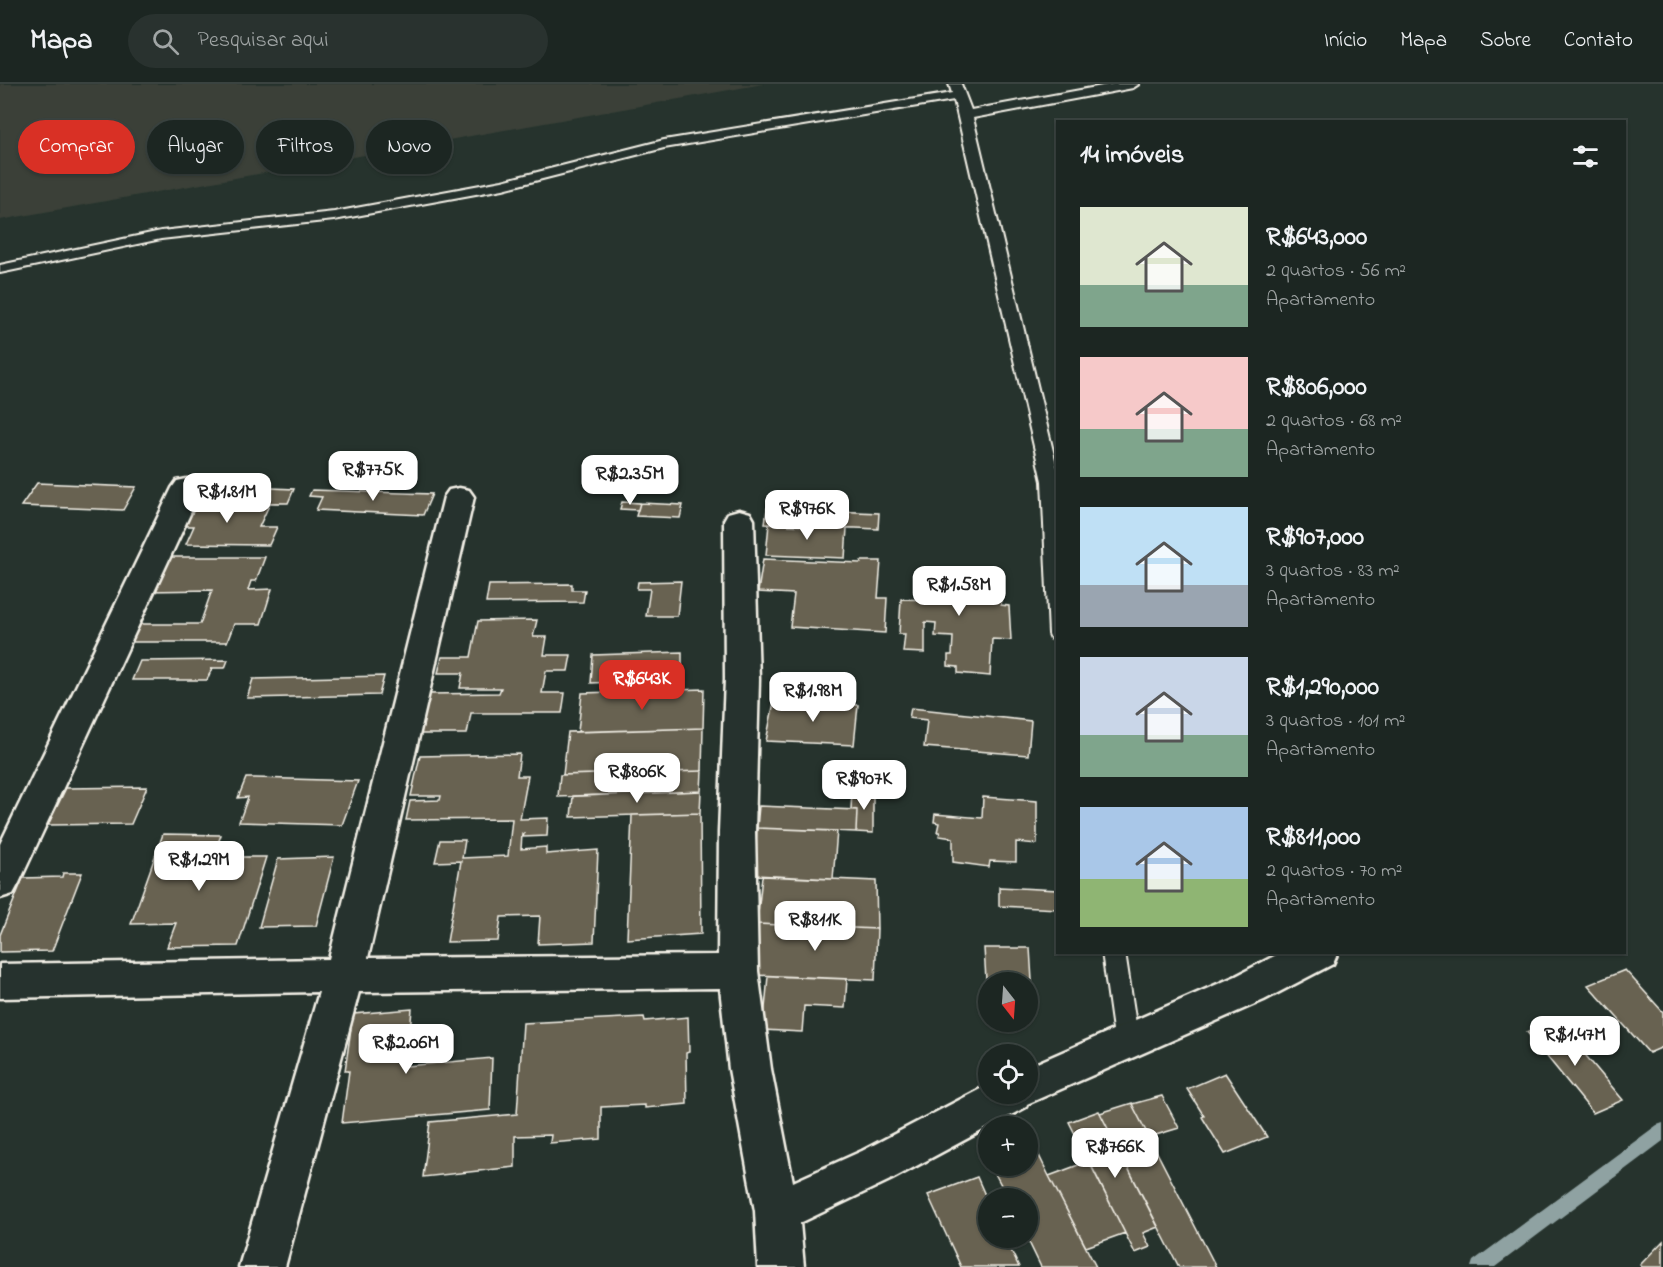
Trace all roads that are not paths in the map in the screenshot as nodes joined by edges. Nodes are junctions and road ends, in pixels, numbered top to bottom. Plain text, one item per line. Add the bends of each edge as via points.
1 (1133, 84) edge
2 (957, 90) edge
3 (966, 115) junction
4 (0, 269) edge
5 (187, 488) dead end
6 (459, 497) dead end
7 (739, 520) dead end
8 (1056, 590) edge
9 (0, 883) edge
10 (1113, 954) edge
11 (1315, 954) edge
12 (738, 971) junction
13 (344, 975) junction
14 (0, 981) edge
15 (1126, 1044) junction
16 (1038, 1082) edge
17 (992, 1104) edge
18 (777, 1211) junction
19 (262, 1267) edge
20 (781, 1267) edge

1 - 3 lane
2 - 3 lane
2 - 4 lane via 664,144 469,192 334,216 161,235
3 - 8 lane via 1051,481
5 - 9 street
6 - 13 street
7 - 12 street via 742,679
10 - 15 lane
11 - 15 street
12 - 13 street
12 - 18 street via 750,1069
13 - 14 street
13 - 19 street
15 - 16 street
17 - 18 street via 877,1165
18 - 20 street

